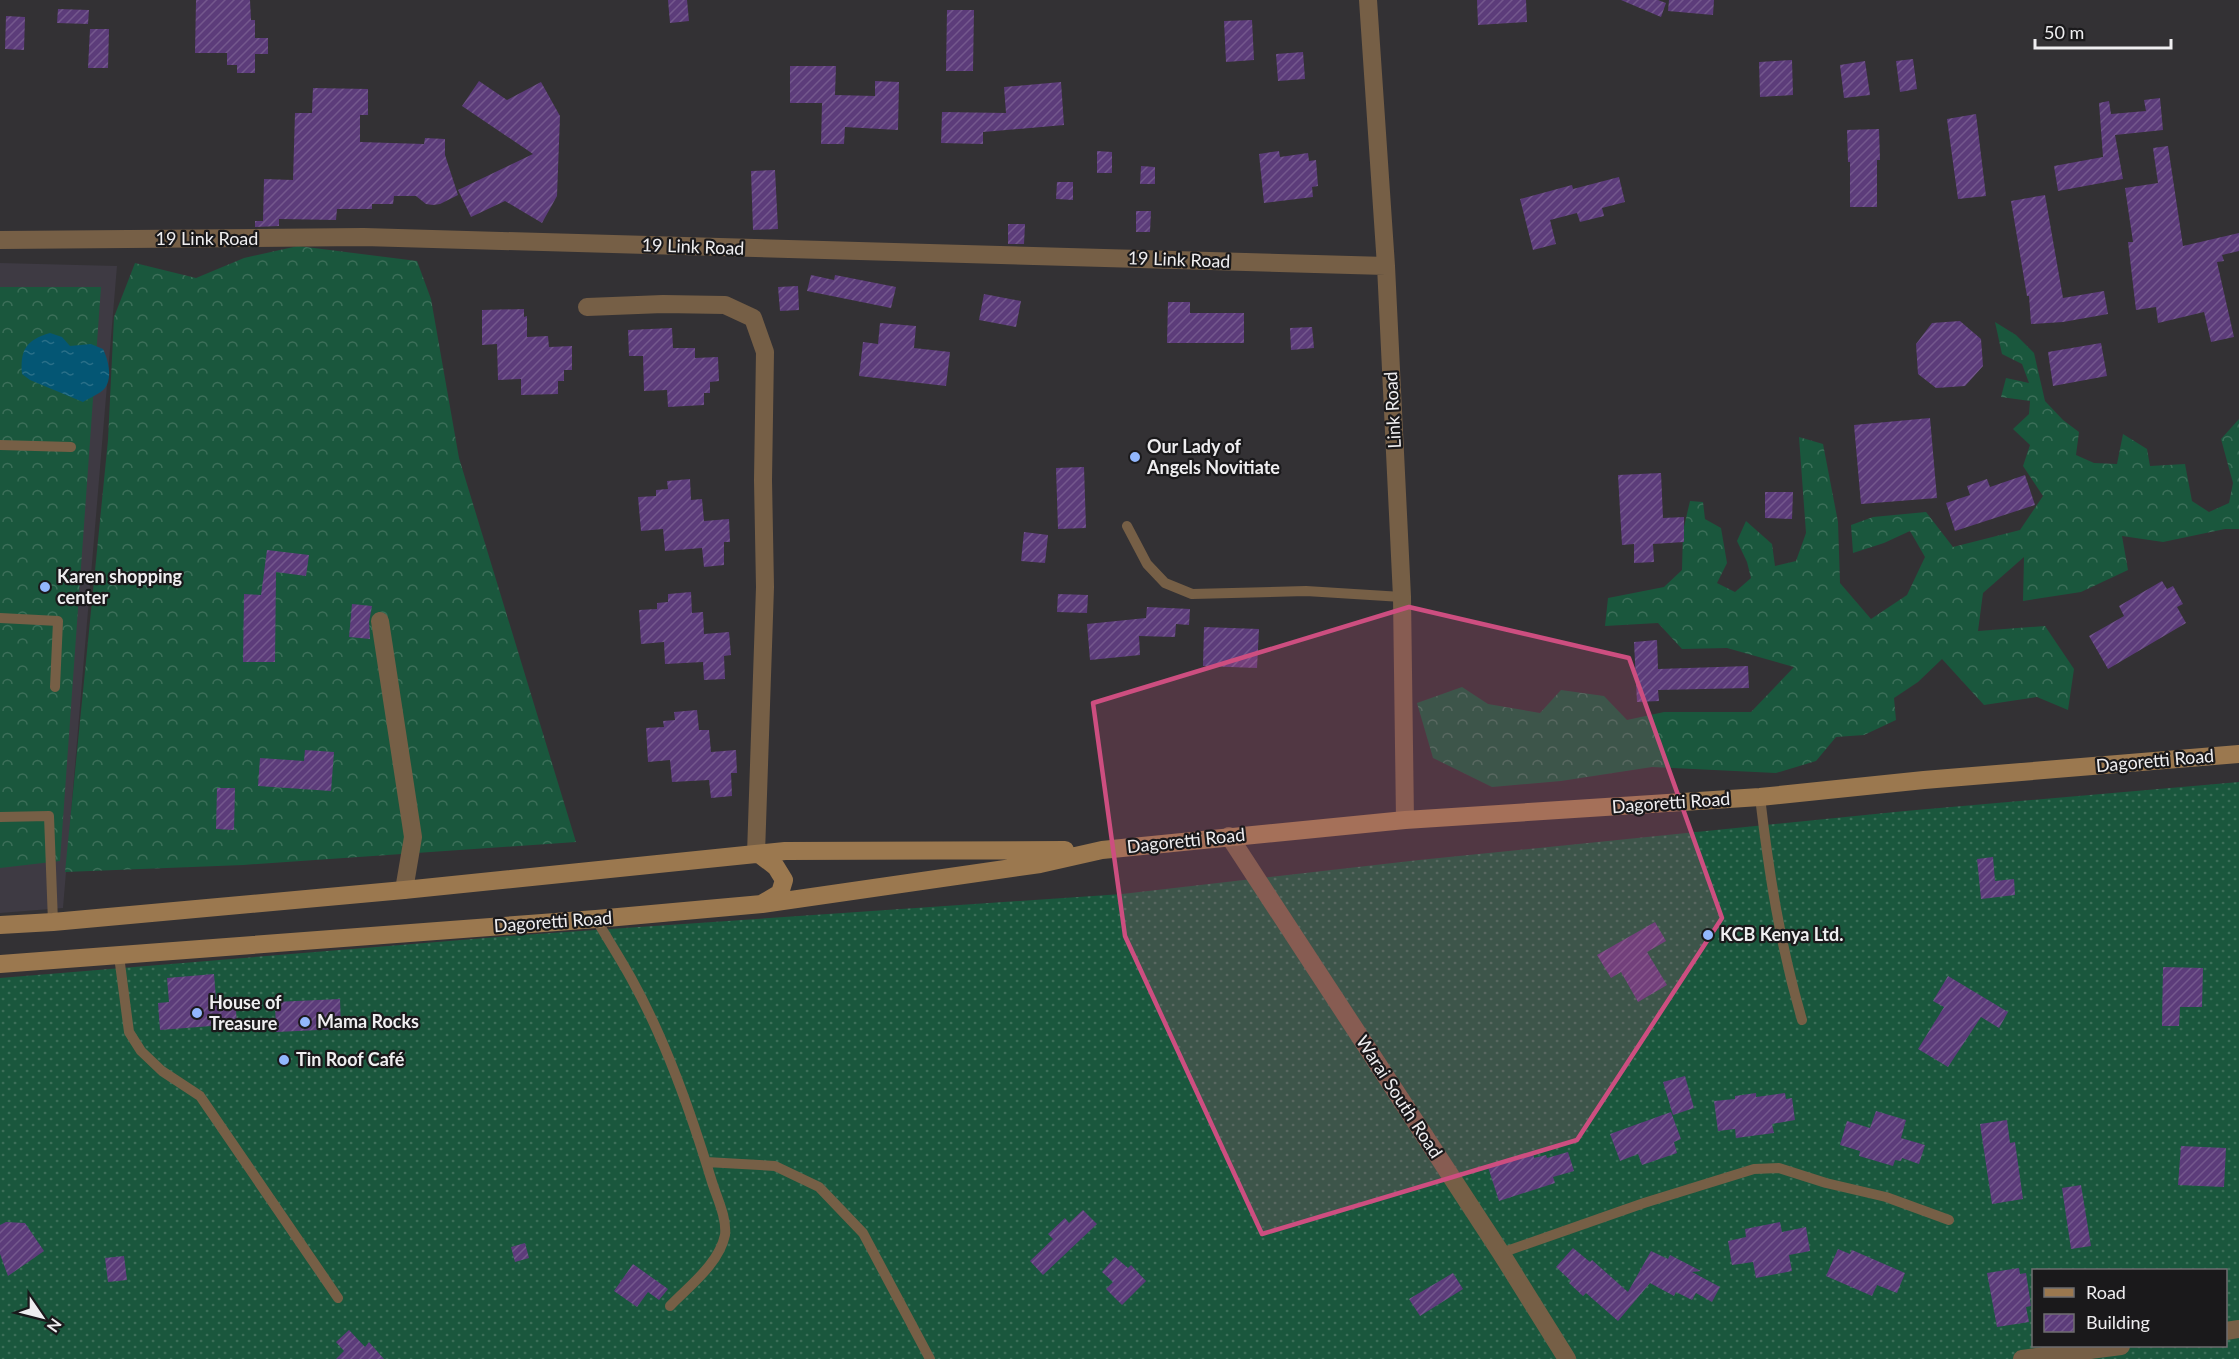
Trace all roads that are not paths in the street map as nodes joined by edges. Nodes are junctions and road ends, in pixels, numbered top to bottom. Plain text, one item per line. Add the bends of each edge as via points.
1 (1368, 0) edge
2 (0, 240) edge
3 (1386, 266) junction
4 (587, 307) dead end
5 (0, 445) edge
6 (70, 447) dead end
7 (1127, 526) dead end
8 (1402, 597) junction
9 (0, 618) edge
10 (380, 621) dead end
11 (55, 687) dead end
12 (2239, 754) edge
13 (1760, 797) junction
14 (0, 817) edge
15 (1405, 820) junction
16 (1229, 836) junction
17 (1102, 850) junction
18 (758, 854) junction
19 (404, 890) junction
20 (762, 904) junction
21 (596, 919) junction
22 (53, 922) junction
23 (0, 925) edge
24 (119, 956) junction
25 (0, 964) edge
26 (1802, 1020) dead end
27 (706, 1162) junction
28 (1949, 1220) dead end
29 (1501, 1253) junction
30 (338, 1298) dead end
31 (669, 1306) dead end
32 (2113, 1347) edge
33 (930, 1359) edge
34 (1567, 1359) edge
35 (2022, 1359) edge

1 - 3 street, Link Road
2 - 3 street, 19 Link Road via 364,237
3 - 8 street, Link Road
4 - 18 street via 725,304 753,318 765,352 765,586
5 - 6 lane
7 - 8 lane via 1146,564 1166,583 1192,594 1306,591
8 - 15 street, Link Road
9 - 11 lane via 58,621
10 - 19 street via 413,837
12 - 13 main road, Dagoretti Road
13 - 15 main road, Dagoretti Road
13 - 26 lane via 1778,927
14 - 22 lane via 49,816
15 - 16 main road, Dagoretti Road
16 - 17 main road, Dagoretti Road
16 - 29 street, Warai South Road
17 - 18 main road, Dagoretti Road via 785,850
17 - 20 main road, Dagoretti Road via 1040,864
18 - 19 main road, Dagoretti Road
18 - 20 main road via 776,867 784,880 780,893
19 - 22 main road, Dagoretti Road
20 - 21 main road, Dagoretti Road
21 - 24 main road, Dagoretti Road
21 - 27 lane via 632,979 664,1047
22 - 23 main road, Dagoretti Road
24 - 25 main road, Dagoretti Road
24 - 30 lane via 129,1032 141,1051 162,1071 200,1096
27 - 31 lane via 725,1233 719,1252 704,1272
27 - 33 lane via 775,1166 819,1187 862,1233
28 - 29 lane via 1886,1197 1787,1170 1754,1169
29 - 34 street, Warai South Road
32 - 35 street

